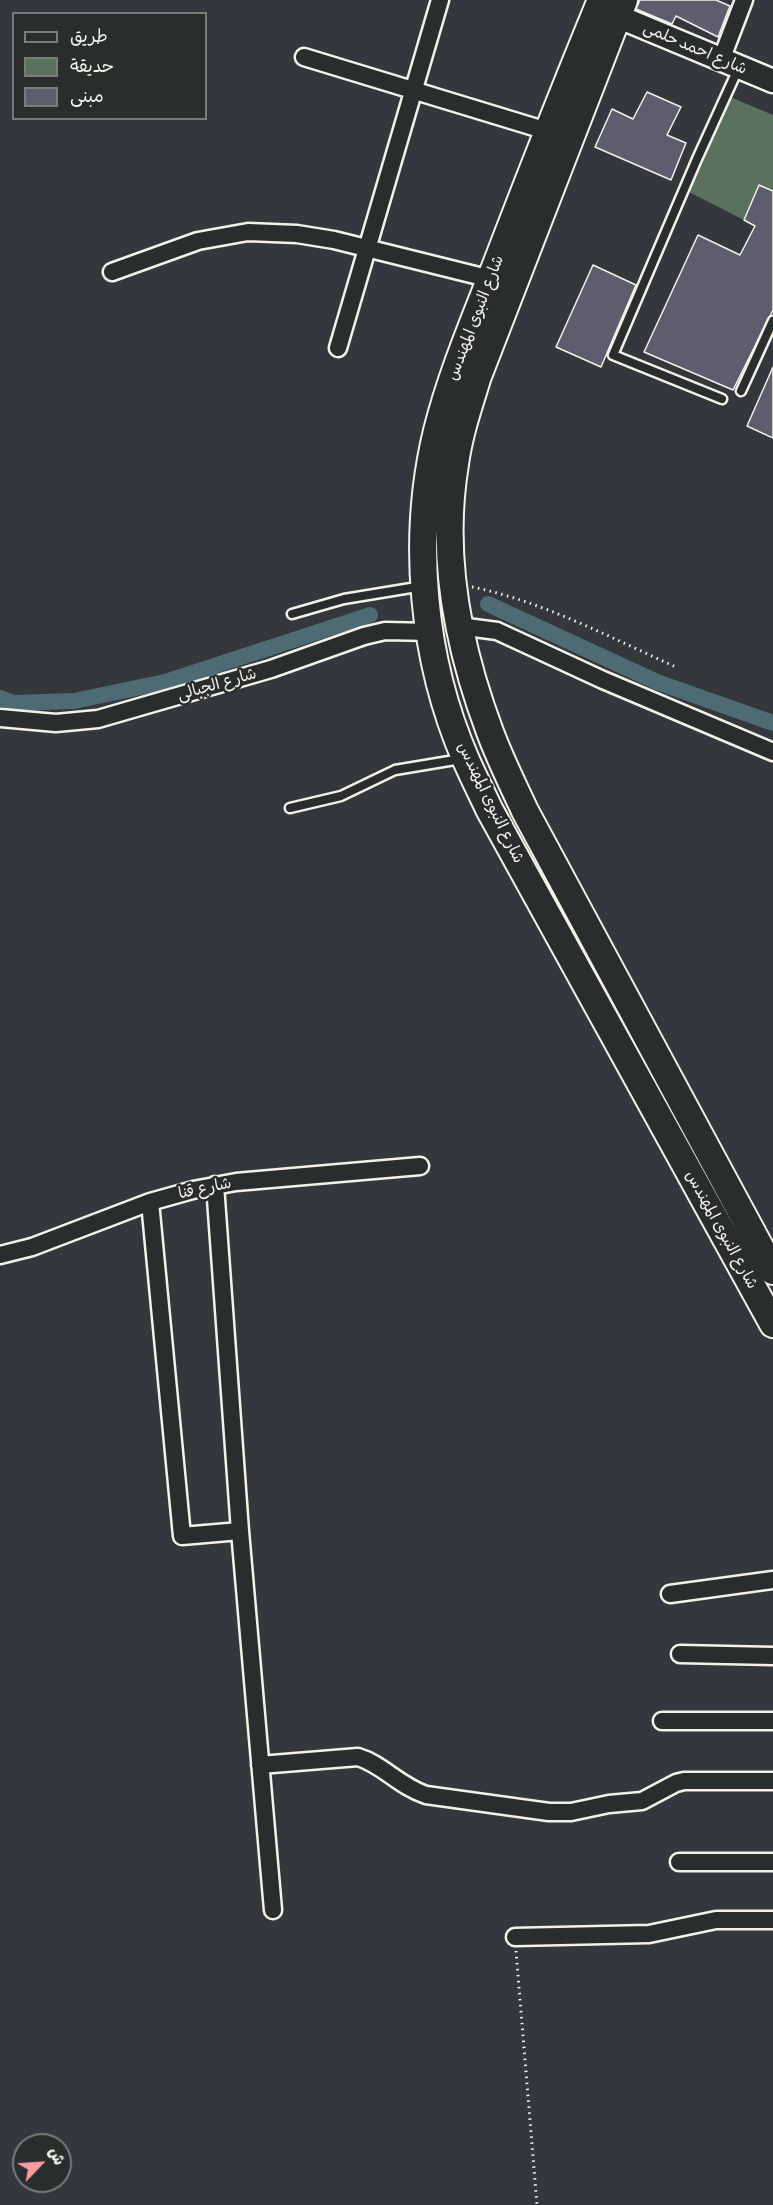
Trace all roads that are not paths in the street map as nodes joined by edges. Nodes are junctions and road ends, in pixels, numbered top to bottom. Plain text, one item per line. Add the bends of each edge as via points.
1 (440, 0) edge
2 (744, 0) edge
3 (609, 3) edge
4 (304, 57) dead end
5 (730, 63) junction
6 (773, 81) edge
7 (414, 88) junction
8 (547, 131) junction
9 (367, 248) junction
10 (112, 272) dead end
11 (491, 279) junction
12 (773, 321) edge
13 (338, 348) dead end
14 (741, 391) dead end
15 (722, 399) dead end
16 (425, 585) junction
17 (292, 614) dead end
18 (459, 626) junction
19 (430, 632) junction
20 (0, 718) edge
21 (773, 752) edge
22 (465, 758) junction
23 (290, 808) dead end
24 (598, 950) junction
25 (574, 964) junction
26 (620, 990) junction
27 (596, 1003) junction
28 (420, 1166) dead end
29 (215, 1185) junction
30 (150, 1203) junction
31 (0, 1255) edge
32 (773, 1271) edge
33 (773, 1324) edge
34 (240, 1531) junction
35 (773, 1580) edge
36 (670, 1594) dead end
37 (680, 1654) dead end
38 (773, 1656) edge
39 (662, 1721) dead end
40 (773, 1721) edge
41 (260, 1765) junction
42 (773, 1782) edge
43 (679, 1862) dead end
44 (773, 1862) edge
45 (273, 1910) dead end
46 (773, 1920) edge
47 (515, 1937) road end

1 - 7 street
2 - 5 street
3 - 5 main road, شارع احمد حلمى
3 - 8 main road, شارع النبوى المهندس
3 - 18 main road, شارع النبوى المهندس via 468,408 452,485 450,543
4 - 7 street
5 - 6 main road, شارع احمد حلمى
5 - 15 lane via 697,159 613,355
7 - 8 street
7 - 9 street
8 - 11 main road, شارع النبوى المهندس
9 - 10 street via 297,234 234,233 198,241
9 - 11 street
9 - 13 street
11 - 16 main road, شارع النبوى المهندس via 454,373 437,433 423,514
12 - 14 lane
16 - 17 lane via 344,599
16 - 19 main road, شارع النبوى المهندس
18 - 21 street via 497,632
18 - 24 main road, شارع النبوى المهندس via 490,732 525,811
19 - 20 street, شارع الجبالى via 385,631 364,636 270,669 98,719 56,723
19 - 22 main road, شارع النبوى المهندس
22 - 23 lane via 395,770 341,796
22 - 25 main road, شارع النبوى المهندس
24 - 25 main road via 588,962
24 - 26 main road, شارع النبوى المهندس
25 - 27 main road, شارع النبوى المهندس
26 - 27 main road via 606,993
26 - 32 main road, شارع النبوى المهندس
27 - 33 main road, شارع النبوى المهندس
28 - 29 street, شارع قنا
29 - 30 street, شارع قنا
29 - 34 street
30 - 31 street, شارع قنا
30 - 34 street via 182,1536
34 - 41 street
35 - 36 street
37 - 38 street
39 - 40 street
41 - 42 street via 358,1757 426,1795 549,1812 642,1801 684,1781
41 - 45 street
43 - 44 street
46 - 47 street via 716,1920 649,1934

